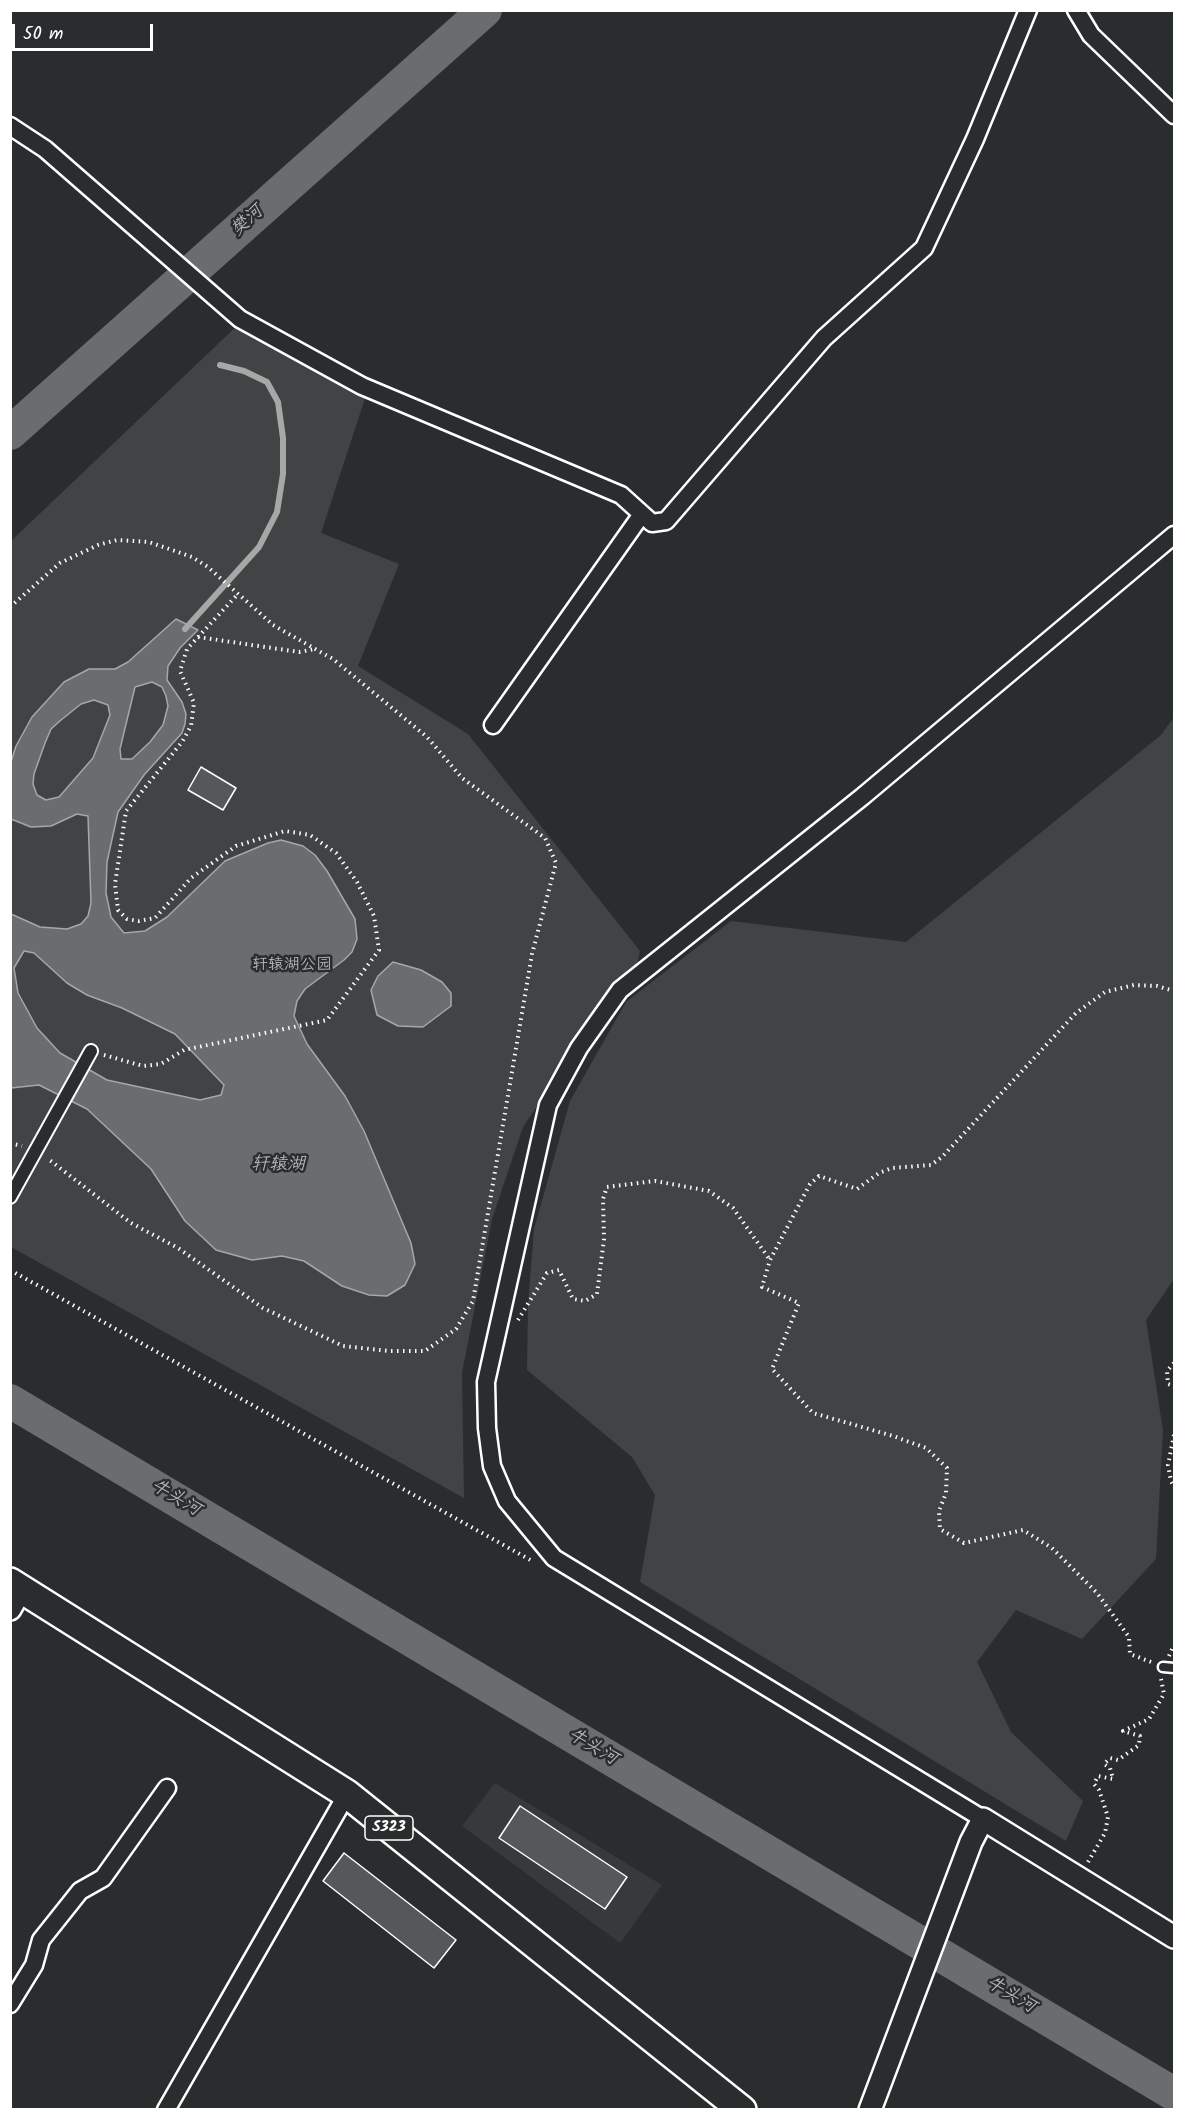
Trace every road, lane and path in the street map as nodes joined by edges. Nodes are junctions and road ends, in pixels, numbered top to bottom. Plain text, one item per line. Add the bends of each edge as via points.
1 (1028, 10) edge
2 (1076, 10) edge
3 (1174, 115) edge
4 (10, 126) edge
5 (642, 514) junction
6 (1174, 535) edge
7 (237, 595) junction
8 (10, 607) edge
9 (197, 637) junction
10 (316, 649) junction
11 (493, 725) dead end
12 (1174, 991) edge
13 (92, 1051) joint
14 (10, 1143) edge
15 (36, 1150) junction
16 (10, 1197) edge
17 (770, 1260) junction
18 (10, 1270) edge
19 (502, 1316) junction
20 (1174, 1363) edge
21 (1174, 1386) edge
22 (1174, 1436) edge
23 (1174, 1487) edge
24 (555, 1558) junction
25 (14, 1593) edge
26 (1174, 1645) edge
27 (1163, 1667) junction
28 (1174, 1668) edge
29 (167, 1788) dead end
30 (347, 1794) junction
31 (983, 1819) junction
32 (1077, 1877) junction
33 (1174, 1937) edge
34 (10, 2004) edge
35 (166, 2109) edge
36 (742, 2109) edge
37 (870, 2109) edge

1 - 5 street via 975,139 924,248 824,338 666,521 652,523
2 - 3 street via 1091,35
4 - 5 street via 45,149 240,319 362,386 621,495
5 - 11 street
6 - 19 street via 862,796 620,990 579,1048 548,1105
7 - 8 path via 192,557 149,542 117,540 60,563
7 - 9 path
7 - 10 path via 273,625
9 - 10 path via 299,652
9 - 13 path via 186,649 180,672 194,703 191,726 126,811 115,884 118,910 127,919 155,918 191,878 236,846 285,831 310,835 336,853 357,882 374,916 379,950 327,1020 184,1050 161,1064 143,1066
10 - 15 path via 333,658 427,737 462,778 545,838 556,863 532,954 473,1300 456,1329 425,1350 343,1346 263,1308 178,1248 131,1223
12 - 17 path via 1134,985 1105,992 1076,1013 931,1165 892,1168 857,1189 819,1176 810,1184
13 - 15 street
14 - 15 path
15 - 16 street
17 - 19 path via 733,1208 709,1191 655,1181 607,1187 597,1294 585,1301 573,1299 559,1270 547,1273 517,1322
17 - 27 path via 762,1287 799,1303 772,1369 813,1413 926,1448 947,1468 946,1492 939,1511 940,1529 964,1543 1023,1530 1052,1548 1097,1593 1129,1637 1130,1654
18 - 24 path via 537,1563
19 - 24 street via 486,1382 492,1466 507,1501
20 - 21 path via 1167,1371 1168,1384
22 - 23 path via 1168,1465
24 - 31 street
25 - 30 main road, S323
26 - 27 path
27 - 28 lane
27 - 32 path via 1160,1677 1164,1694 1155,1712 1141,1724 1123,1731 1140,1736 1139,1744 1118,1760 1110,1758 1104,1764 1110,1768 1113,1779 1098,1776 1094,1784 1108,1817 1105,1833
29 - 34 street via 103,1878 80,1891 41,1940 34,1965
30 - 35 street
30 - 36 main road, S323
31 - 32 street
31 - 37 street
32 - 33 street

